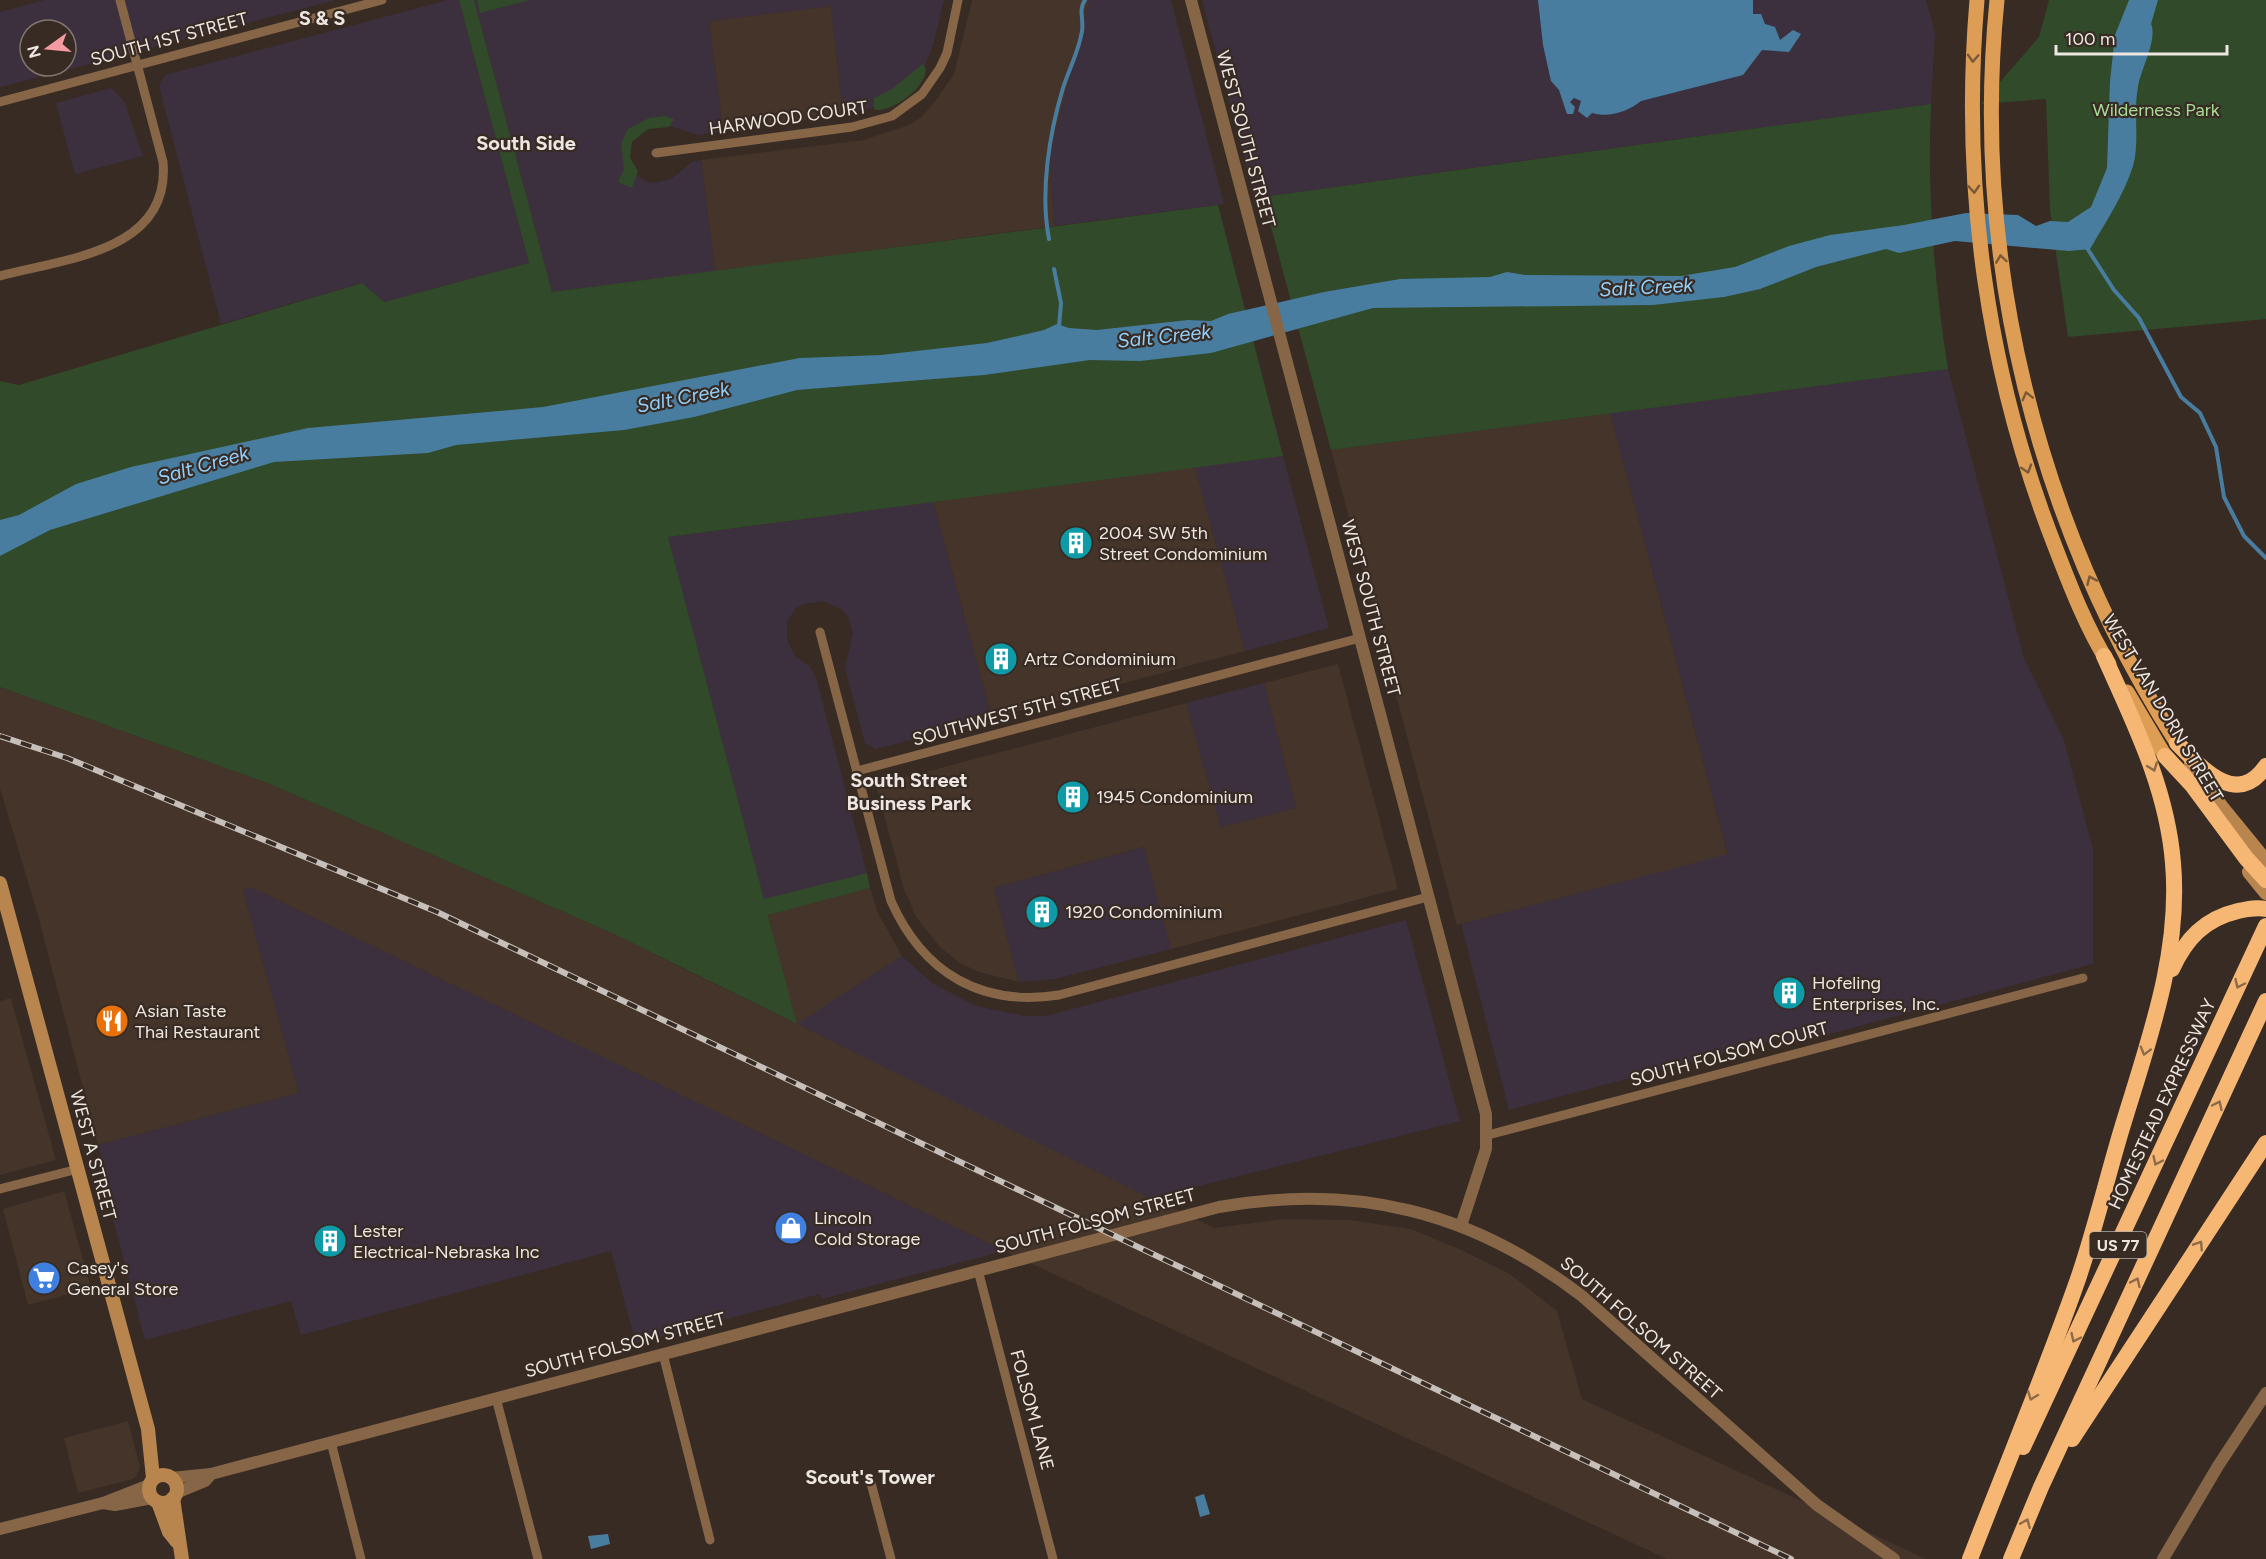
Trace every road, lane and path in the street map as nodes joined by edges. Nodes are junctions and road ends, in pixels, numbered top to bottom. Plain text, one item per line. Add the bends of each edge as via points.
1 (120, 0) edge
2 (382, 0) edge
3 (958, 0) edge
4 (1191, 0) edge
5 (1977, 0) edge
6 (1997, 0) edge
7 (136, 65) junction
8 (0, 102) edge
9 (656, 153) dead end
10 (0, 276) edge
11 (820, 632) dead end
12 (1360, 638) junction
13 (2104, 656) junction
14 (2178, 743) junction
15 (2165, 756) joint
16 (2266, 766) edge
17 (856, 771) junction
18 (2266, 861) edge
19 (0, 883) edge
20 (2265, 887) edge
21 (1428, 897) junction
22 (2260, 908) edge
23 (2266, 926) edge
24 (2083, 978) dead end
25 (2161, 995) junction
26 (2266, 1001) edge
27 (1488, 1135) junction
28 (2266, 1143) edge
29 (78, 1169) junction
30 (0, 1189) edge
31 (1461, 1226) junction
32 (978, 1270) junction
33 (663, 1354) junction
34 (2266, 1393) edge
35 (496, 1398) junction
36 (331, 1442) junction
37 (211, 1474) junction
38 (871, 1483) dead end
39 (158, 1486) junction
40 (2041, 1488) junction
41 (174, 1495) junction
42 (0, 1529) edge
43 (710, 1540) dead end
44 (177, 1542) junction
45 (182, 1559) edge
46 (361, 1559) edge
47 (538, 1559) edge
48 (891, 1559) edge
49 (1053, 1559) edge
50 (1894, 1559) edge
51 (1970, 1559) edge
52 (2011, 1559) edge
53 (2163, 1559) edge

1 - 7 street
2 - 7 street, SOUTH 1ST STREET
3 - 9 street, HARWOOD COURT via 940,68 922,94 892,116 852,127
4 - 12 street, WEST SOUTH STREET
5 -> 13 main road, WEST VAN DORN STREET via 1972,131 1975,208 1989,310 2007,398 2035,493 2068,580
14 -> 6 main road, WEST VAN DORN STREET via 2134,670 2084,566 2044,455 2009,317 1996,215 1992,129
7 - 8 street, SOUTH 1ST STREET
7 - 10 street via 164,170 156,204 137,231 111,246
11 - 17 street
12 - 17 street, SOUTHWEST 5TH STREET
12 - 21 street, WEST SOUTH STREET
13 - 15 main road, WEST VAN DORN STREET
13 -> 25 highway via 2156,775 2170,835 2174,920
14 - 16 highway via 2222,782 2244,783
14 - 18 main road, WEST VAN DORN STREET via 2221,806
15 - 20 highway via 2192,785
17 - 21 street via 891,901 900,920 924,954 960,981 999,995 1059,995
19 - 29 main road, WEST A STREET
21 - 27 street, WEST SOUTH STREET via 1486,1114
22 - 25 highway via 2223,915 2198,930 2181,951
23 -> 51 highway, HOMESTEAD EXPRESSWAY / US 77
24 - 27 street, SOUTH FOLSOM COURT
25 -> 51 highway via 2078,1278
40 -> 26 highway, US 77
27 - 31 street, WEST SOUTH STREET
40 -> 28 highway
29 - 30 street
29 - 39 main road, WEST A STREET via 150,1437 148,1447
31 - 32 street, SOUTH FOLSOM STREET via 1428,1214 1363,1200 1256,1200
31 - 50 street, SOUTH FOLSOM STREET via 1550,1271 1817,1505
32 - 33 street, SOUTH FOLSOM STREET
32 - 49 street, FOLSOM LANE
33 - 35 street, SOUTH FOLSOM STREET
33 - 43 street
34 - 53 street
35 - 36 street, SOUTH FOLSOM STREET
35 - 47 street
36 - 37 street, SOUTH FOLSOM STREET
36 - 46 street
37 - 39 street, SOUTH FOLSOM STREET
37 - 41 street, SOUTH FOLSOM STREET via 205,1481
38 - 48 street
39 - 41 main road, WEST A STREET via 176,1485
39 - 41 main road via 165,1502
39 - 42 street, SOUTH FOLSOM STREET
39 - 44 main road, WEST A STREET via 169,1532
52 -> 40 highway, US 77
41 - 44 main road, WEST A STREET
44 - 45 main road, WEST A STREET

